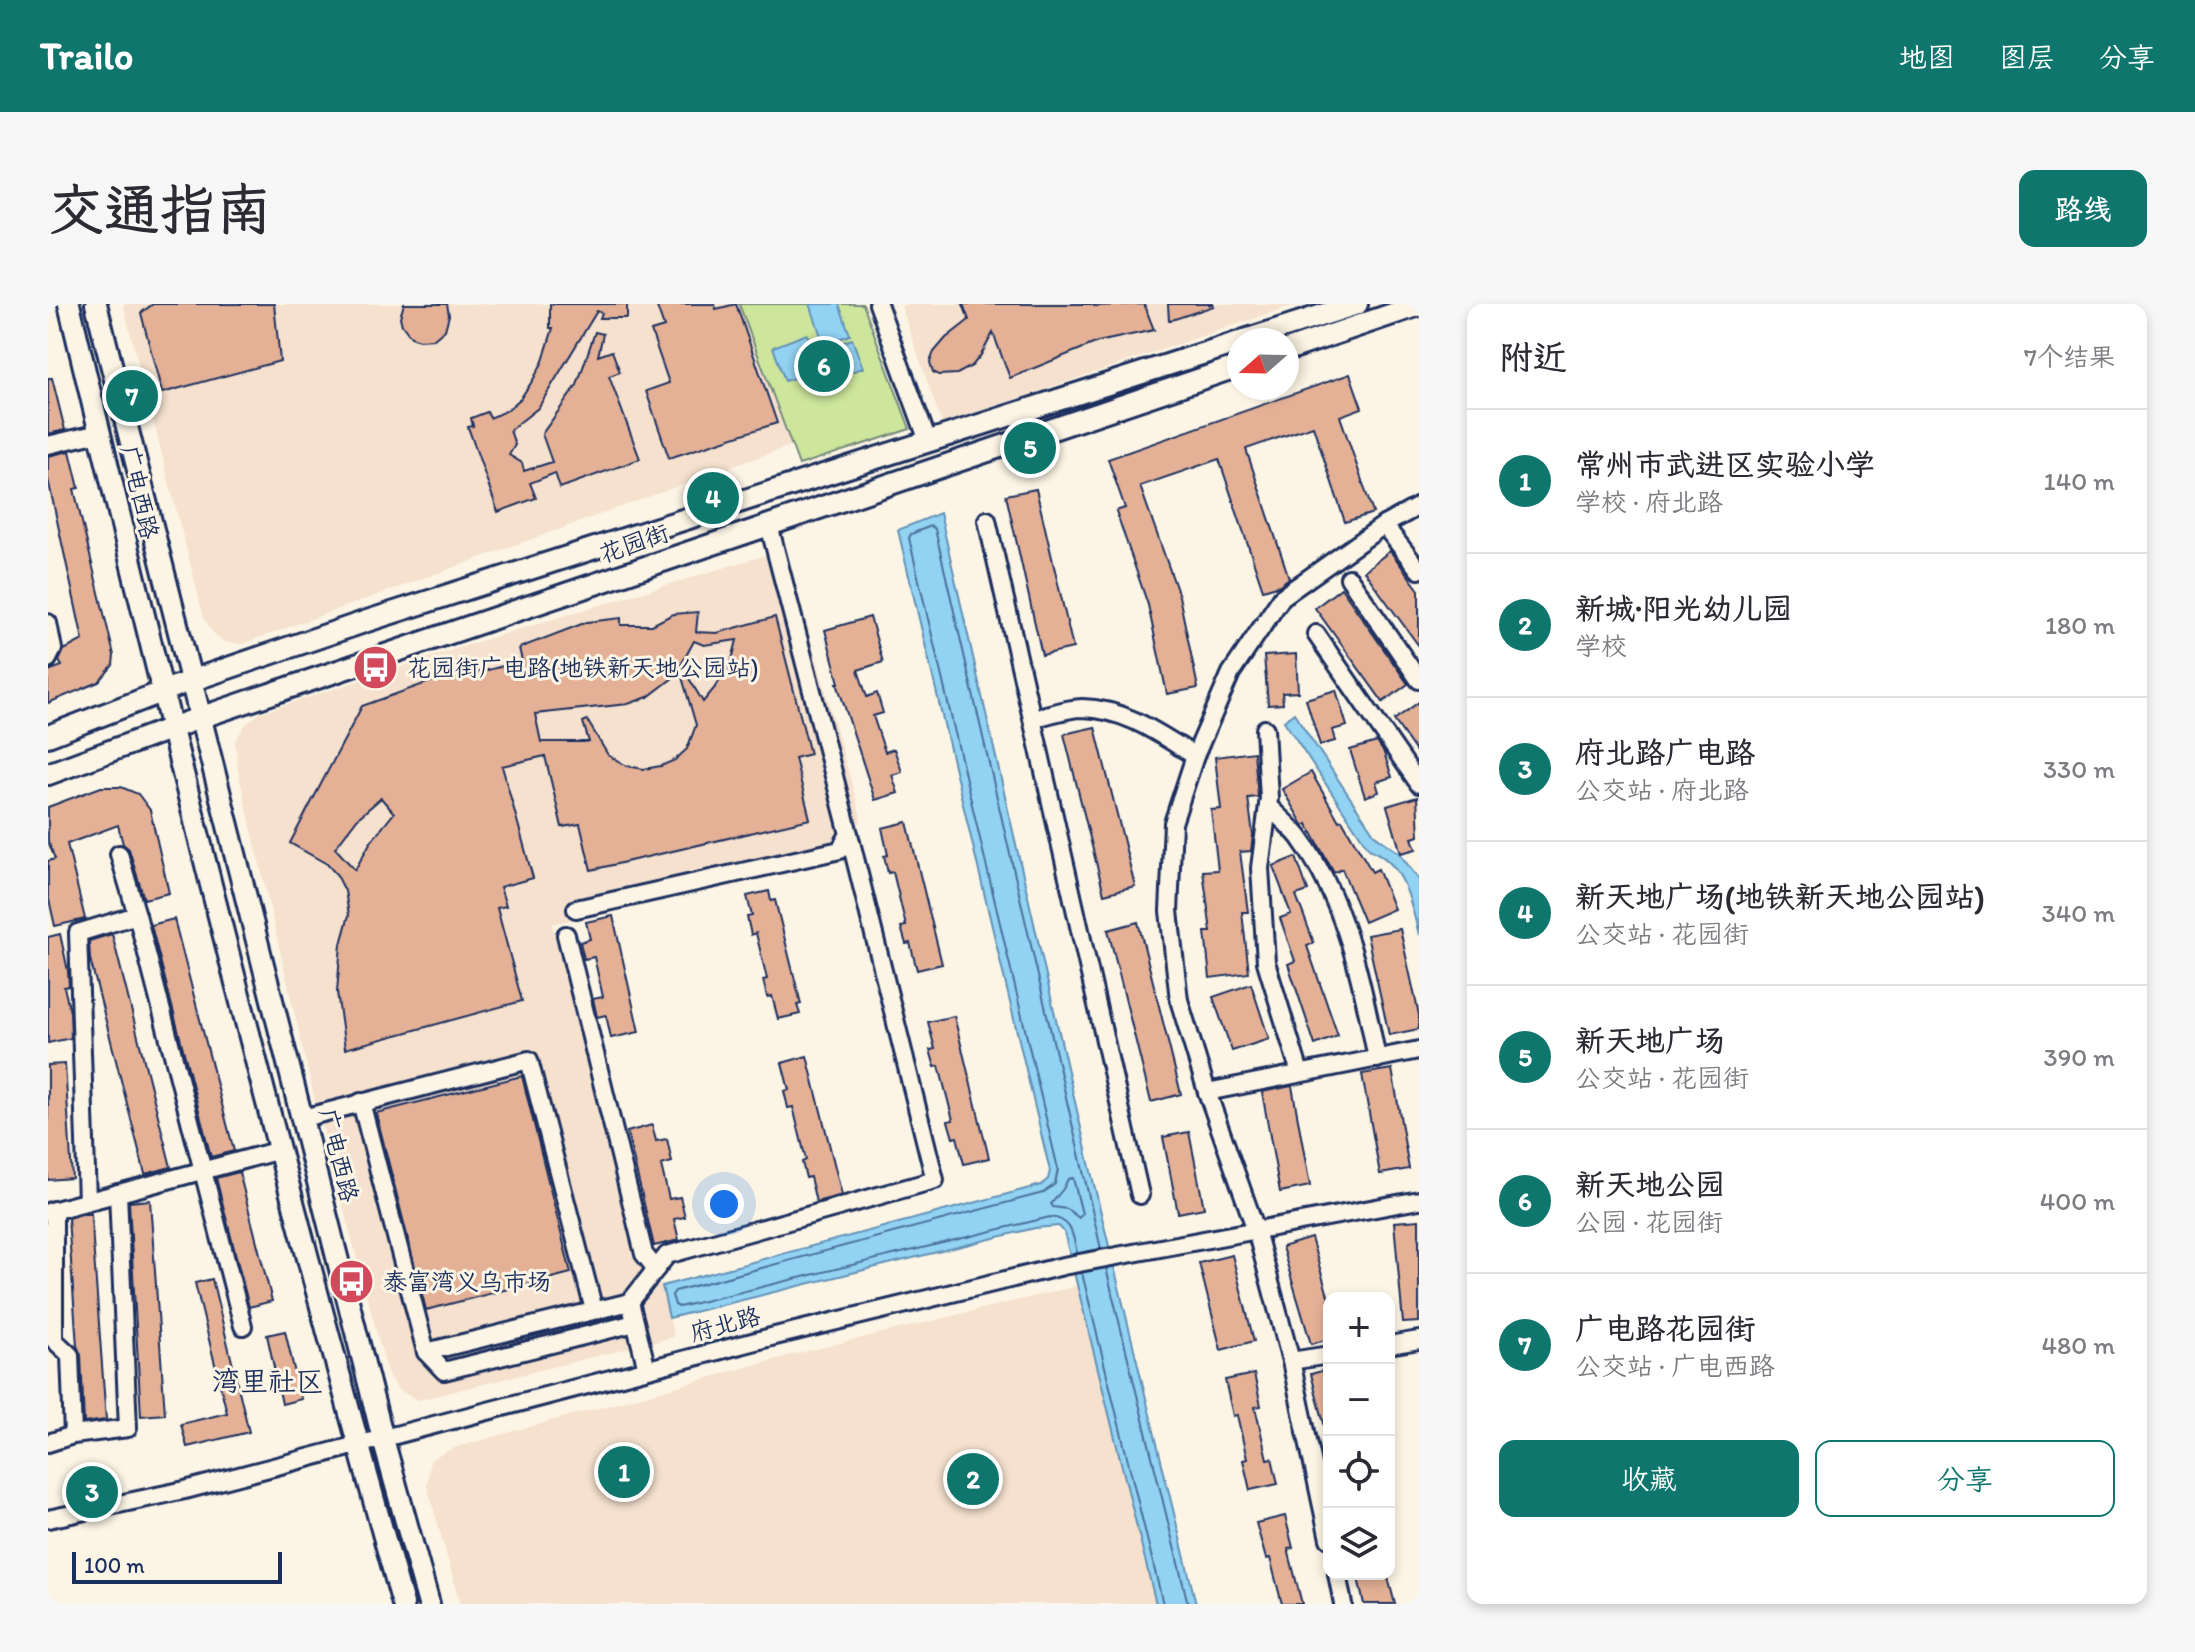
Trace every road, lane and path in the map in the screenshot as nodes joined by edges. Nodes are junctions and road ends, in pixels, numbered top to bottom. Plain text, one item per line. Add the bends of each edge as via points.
1 (69, 304) edge
2 (96, 304) edge
3 (878, 304) edge
4 (1357, 304) edge
5 (1419, 305) edge
6 (1282, 328) edge
7 (1227, 346) edge
8 (1299, 346) edge
9 (1227, 370) edge
10 (99, 433) junction
11 (928, 441) junction
12 (48, 445) edge
13 (1419, 506) edge
14 (987, 520) dead end
15 (769, 525) junction
16 (1384, 525) junction
17 (1419, 570) edge
18 (1349, 578) dead end
19 (48, 623) edge
20 (1316, 634) dead end
21 (48, 659) edge
22 (1419, 680) edge
23 (190, 681) junction
24 (161, 693) junction
25 (202, 717) junction
26 (1034, 718) junction
27 (170, 728) junction
28 (1265, 729) dead end
29 (48, 736) edge
30 (1195, 756) junction
31 (48, 774) edge
32 (1419, 784) edge
33 (1268, 806) junction
34 (849, 834) junction
35 (119, 854) dead end
36 (576, 909) dead end
37 (137, 915) junction
38 (566, 935) dead end
39 (1419, 1050) edge
40 (1377, 1059) junction
41 (1300, 1073) junction
42 (1207, 1092) junction
43 (361, 1102) junction
44 (303, 1118) junction
45 (280, 1150) junction
46 (203, 1170) junction
47 (118, 1193) junction
48 (1140, 1195) dead end
49 (1419, 1200) edge
50 (87, 1201) junction
51 (51, 1211) edge
52 (1256, 1230) junction
53 (656, 1269) junction
54 (630, 1302) junction
55 (594, 1310) junction
56 (635, 1323) junction
57 (243, 1326) dead end
58 (1419, 1340) edge
59 (1395, 1344) edge
60 (426, 1352) junction
61 (1323, 1356) edge
62 (1291, 1361) junction
63 (647, 1369) junction
64 (73, 1435) junction
65 (383, 1439) junction
66 (48, 1443) edge
67 (358, 1446) junction
68 (1323, 1511) edge
69 (48, 1519) edge
70 (1338, 1580) edge
71 (403, 1604) edge
72 (429, 1604) edge
73 (1343, 1604) edge

1 - 10 main road, 广电西路
2 - 23 main road, 广电西路
3 - 11 street
4 - 6 main road
5 - 8 main road
7 - 11 main road, 花园街
9 - 15 main road, 花园街
10 - 12 street
10 - 24 main road, 广电西路
11 - 23 main road, 花园街
13 - 16 street
14 - 26 street
15 - 25 main road, 花园街
15 - 34 street
16 - 17 street
16 - 30 street via 1282,597 1231,673
18 - 22 street
19 - 21 street via 53,649
20 - 32 street
23 - 24 main road, 花园街
23 - 25 main road, 广电西路
24 - 27 main road, 广电西路
24 - 29 main road, 花园街
25 - 27 main road, 花园街
25 - 44 main road, 广电西路
26 - 30 street via 1080,708 1107,711 1138,720
26 - 48 street
27 - 31 main road, 花园街
27 - 45 main road
28 - 33 street
30 - 42 street via 1173,823 1169,911 1179,1000
33 - 40 street via 1298,836 1334,898 1363,985
33 - 41 street via 1260,868 1266,962
34 - 36 street via 840,850
34 - 53 street via 935,1180 667,1255
35 - 37 street
37 - 46 street
37 - 50 street via 78,933
38 - 53 street via 644,1254
39 - 40 street
40 - 41 street
41 - 42 street
42 - 52 street
43 - 44 street
43 - 55 street via 529,1060
43 - 60 street
44 - 65 main road, 广电西路
45 - 46 street
45 - 67 main road
46 - 47 street
46 - 57 street
47 - 50 street
47 - 64 street via 128,1428
49 - 52 street, 府北路
50 - 51 street
51 - 64 street via 54,1340 70,1355
52 - 62 street
52 - 63 street, 府北路 via 1063,1266
53 - 54 street
54 - 55 street
54 - 56 street
55 - 60 street
56 - 60 street via 444,1371
56 - 63 street
58 - 59 street
61 - 62 street
62 - 68 street
63 - 65 street, 府北路
64 - 66 street
65 - 67 street, 府北路
65 - 72 main road, 广电西路
67 - 69 street, 府北路
67 - 71 main road
70 - 73 street

